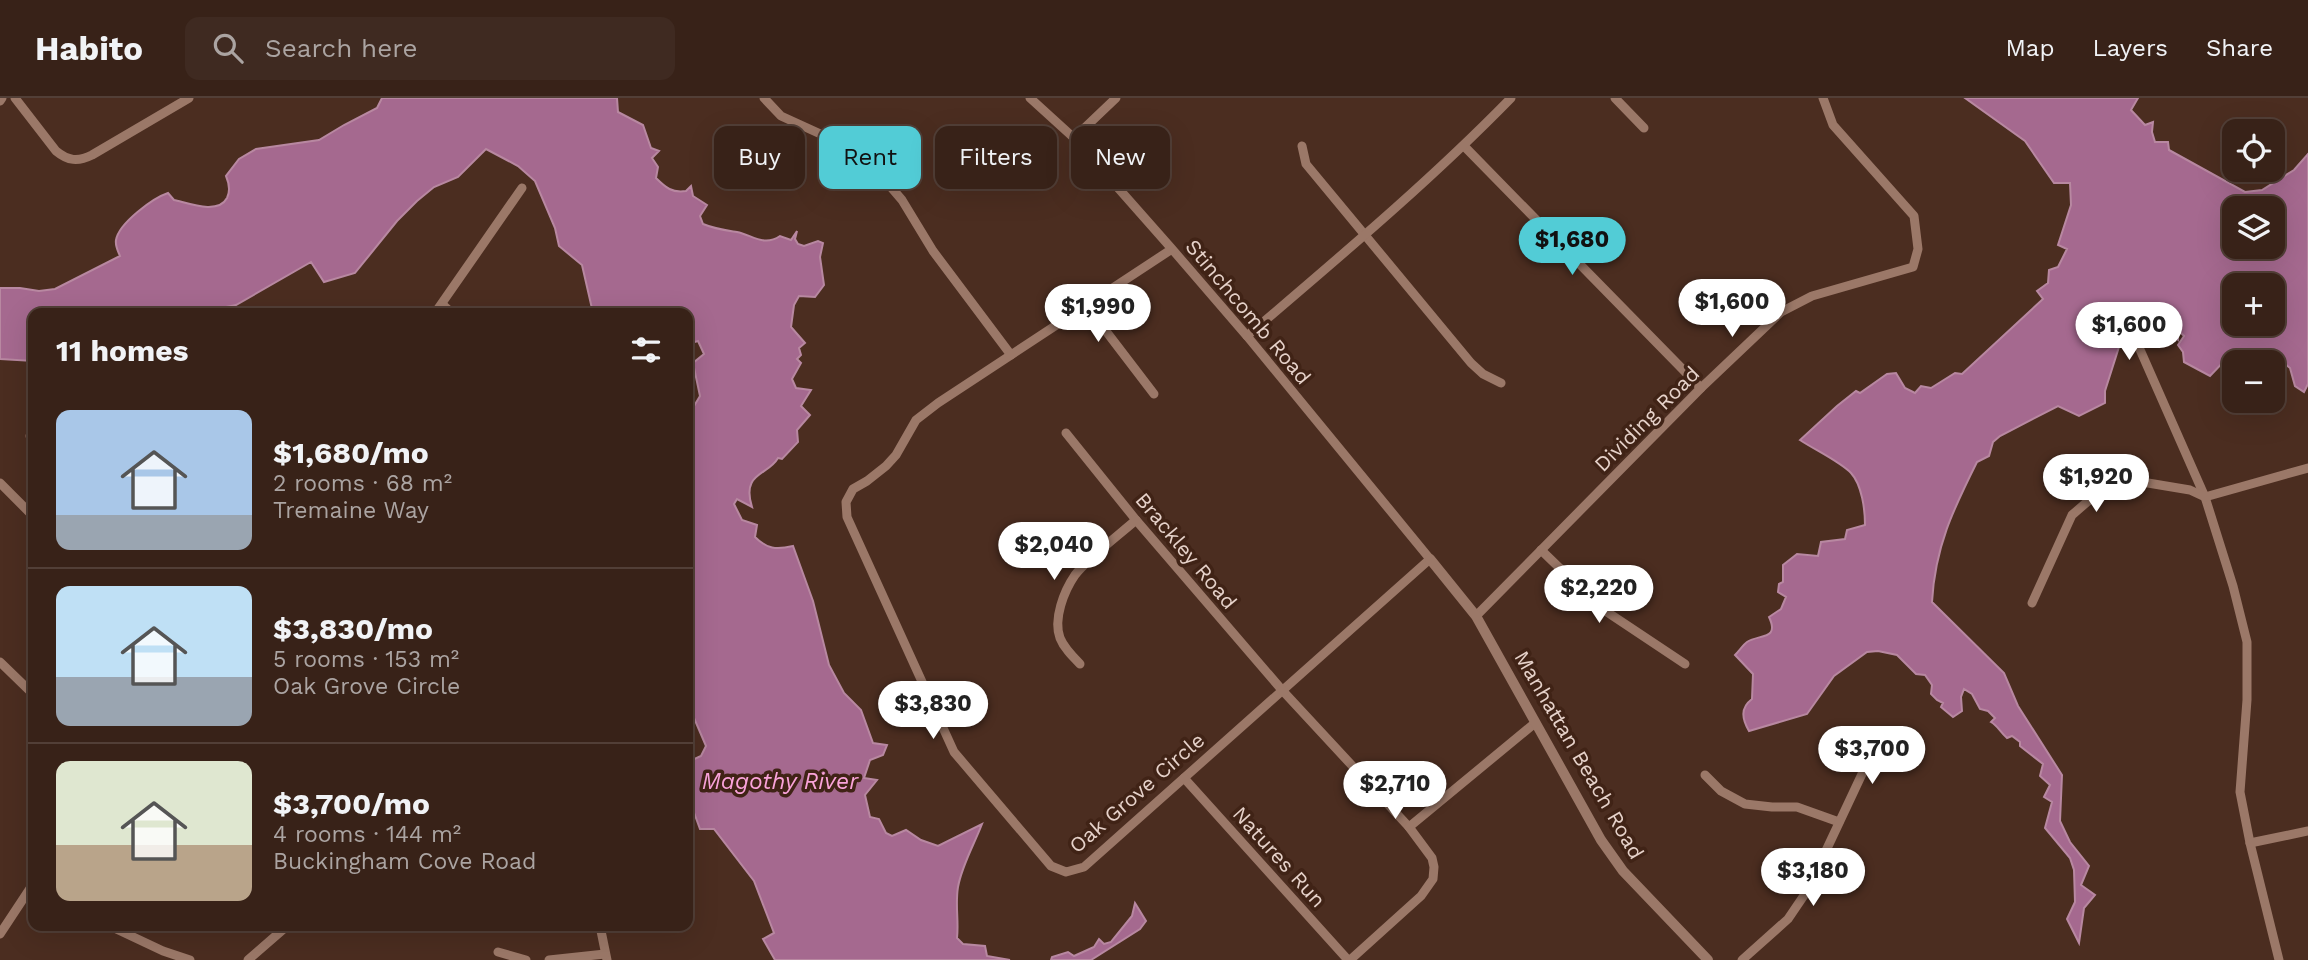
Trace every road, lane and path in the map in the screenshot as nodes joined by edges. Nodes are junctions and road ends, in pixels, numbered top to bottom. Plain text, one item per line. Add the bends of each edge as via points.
1 (15, 98) edge
2 (189, 98) edge
3 (764, 98) edge
4 (1030, 98) edge
5 (1116, 98) edge
6 (1511, 98) edge
7 (1615, 98) edge
8 (1823, 98) edge
9 (1087, 126) edge
10 (1644, 128) dead end
11 (1071, 135) edge
12 (1302, 146) dead end
13 (1464, 146) junction
14 (522, 188) dead end
15 (1119, 189) edge
16 (1364, 236) junction
17 (1172, 249) junction
18 (442, 304) junction
19 (1086, 305) junction
20 (439, 308) edge
21 (446, 308) edge
22 (1247, 336) junction
23 (2134, 337) dead end
24 (1011, 355) junction
25 (1501, 383) dead end
26 (1701, 388) junction
27 (1154, 394) dead end
28 (1066, 433) dead end
29 (2308, 468) edge
30 (0, 483) edge
31 (2205, 497) junction
32 (28, 511) edge
33 (1136, 520) junction
34 (1541, 550) junction
35 (1430, 559) junction
36 (2032, 603) dead end
37 (1476, 616) junction
38 (0, 662) edge
39 (1080, 664) dead end
40 (1685, 664) dead end
41 (28, 689) edge
42 (1282, 690) junction
43 (1535, 723) junction
44 (1887, 738) dead end
45 (1705, 775) dead end
46 (1184, 778) junction
47 (1839, 822) junction
48 (1409, 827) junction
49 (2308, 831) edge
50 (2250, 843) junction
51 (28, 893) edge
52 (118, 931) edge
53 (281, 931) edge
54 (601, 931) edge
55 (0, 934) edge
56 (498, 952) dead end
57 (161, 956) edge
58 (606, 957) edge
59 (190, 960) edge
60 (248, 960) edge
61 (526, 960) edge
62 (549, 960) edge
63 (1349, 960) edge
64 (1708, 960) edge
65 (1742, 960) edge
66 (2279, 960) edge

1 - 2 street via 56,151 76,160
3 - 24 street via 780,116 838,142 872,165 902,200 933,251
4 - 11 street, Stinchcomb Road
5 - 9 street
6 - 13 street
7 - 10 street
8 - 26 street, Dividing Road via 1833,125 1913,216 1918,249 1913,267 1812,296 1781,312
12 - 16 street via 1306,164
13 - 16 street
13 - 26 street
14 - 18 street
15 - 17 street, Stinchcomb Road
16 - 22 street
16 - 25 street via 1471,363
17 - 19 street, Oak Grove Circle
17 - 22 street, Stinchcomb Road
18 - 20 street
18 - 21 street
19 - 24 street, Oak Grove Circle
19 - 27 street
22 - 35 street, Stinchcomb Road
23 - 31 street
24 - 46 street, Oak Grove Circle via 916,420 886,466 853,489 846,502 847,517 954,752 1051,866 1066,872 1084,867
26 - 34 street, Dividing Road
28 - 33 street, Brackley Road
29 - 31 street
30 - 32 street
31 - 36 street via 2190,490 2130,480 2101,490 2072,515
31 - 50 street via 2247,642 2240,792
33 - 39 street via 1076,573 1065,593 1059,636
33 - 42 street, Brackley Road
34 - 37 street, Dividing Road
34 - 40 street via 1601,608
35 - 37 street, Manhattan Beach Road
35 - 42 street, Oak Grove Circle
37 - 43 street, Manhattan Beach Road
38 - 41 street
42 - 46 street, Oak Grove Circle
42 - 48 street, Brackley Road
43 - 48 street
43 - 64 street, Manhattan Beach Road via 1623,871
44 - 47 street via 1870,757
45 - 47 street via 1721,791 1745,804 1797,807
46 - 63 street, Natures Run
47 - 65 street via 1807,891 1788,919
48 - 63 street, Brackley Road via 1432,858 1433,879 1421,896
49 - 50 street
50 - 66 street
51 - 55 street
52 - 57 street
53 - 60 street
54 - 58 street
56 - 61 street
57 - 59 street
58 - 62 street

